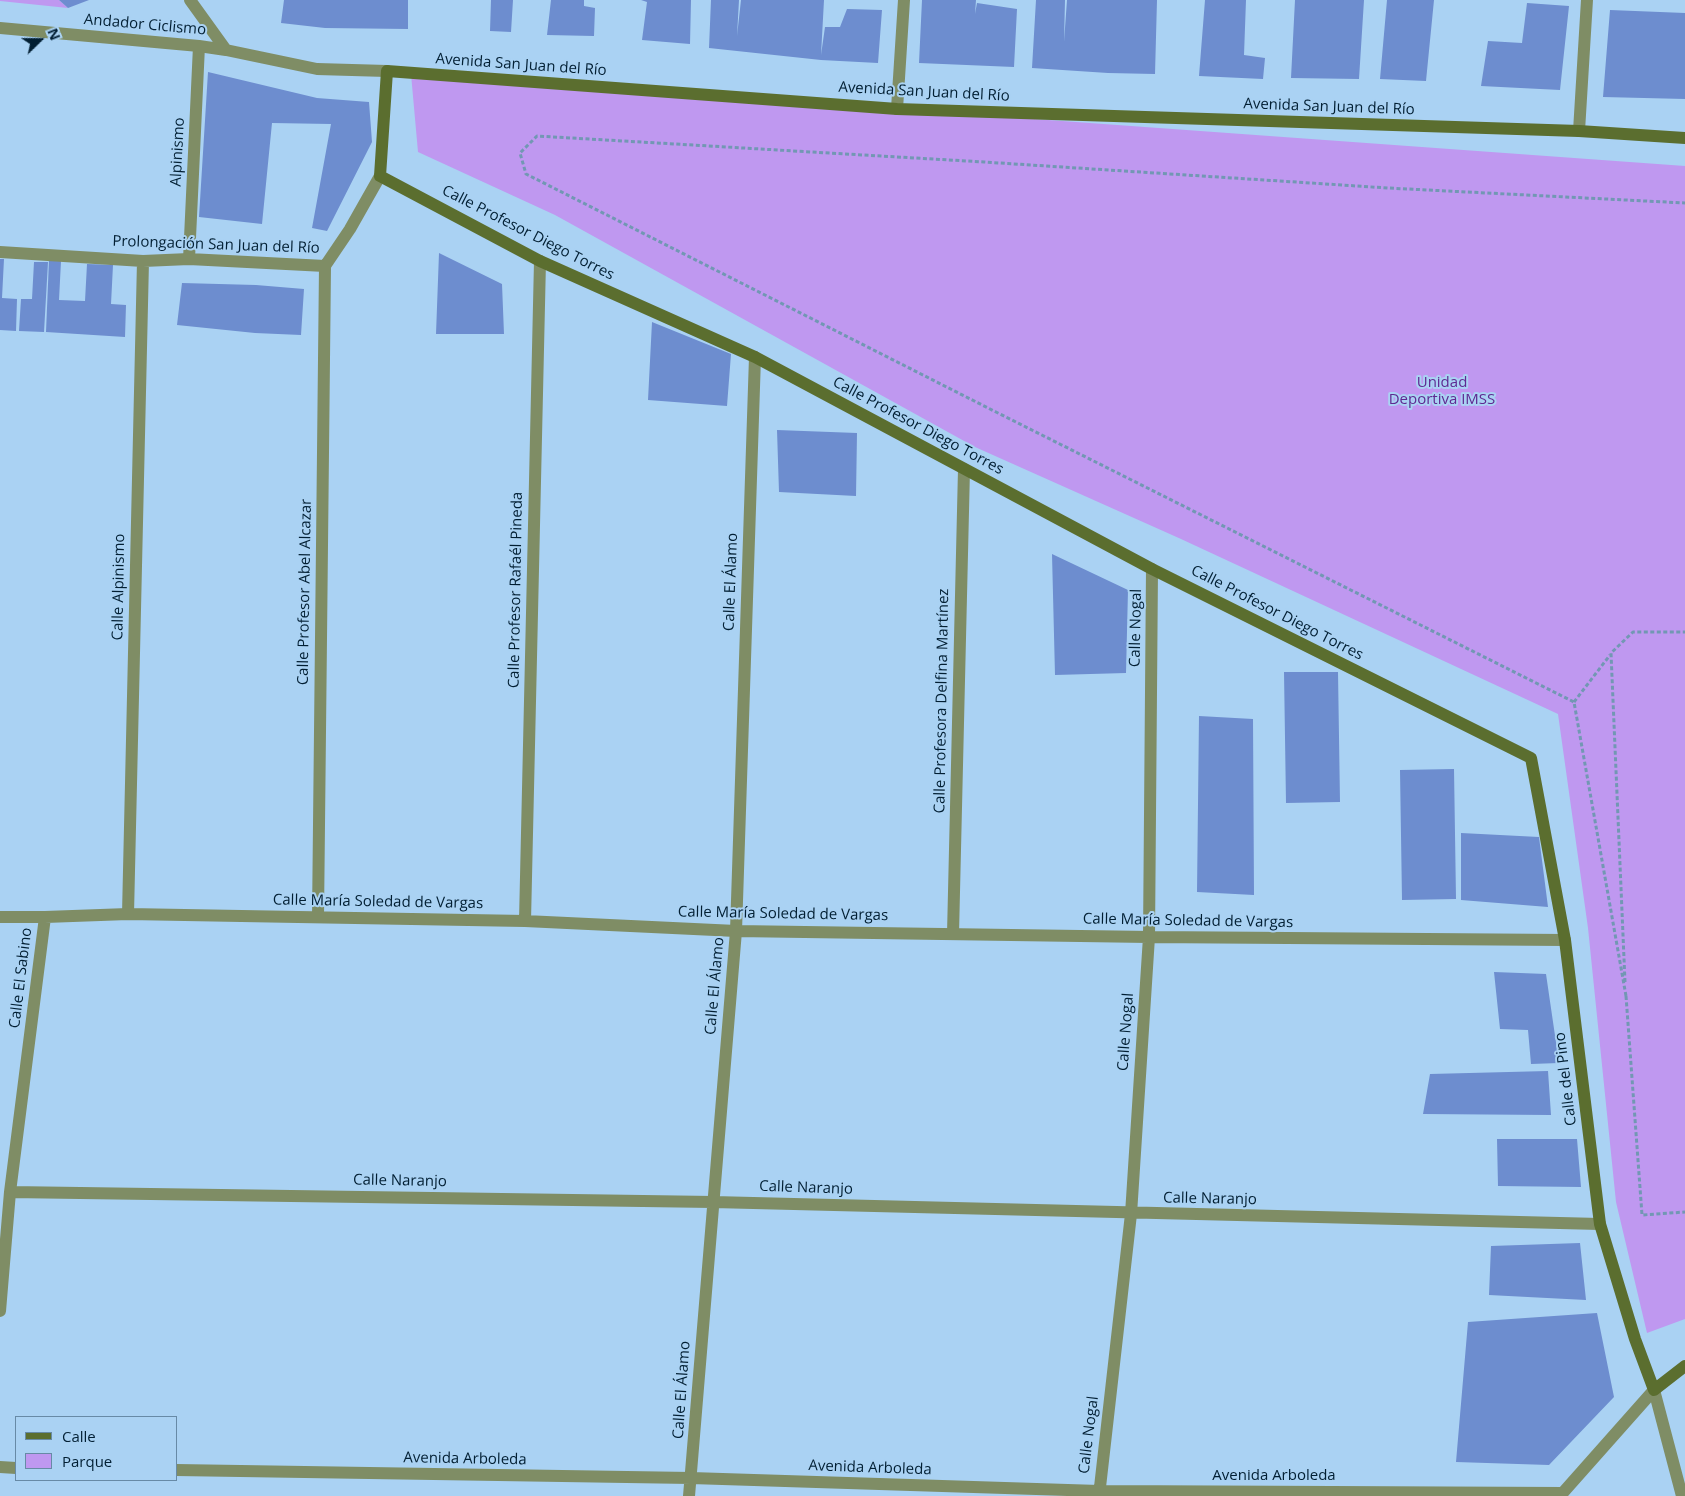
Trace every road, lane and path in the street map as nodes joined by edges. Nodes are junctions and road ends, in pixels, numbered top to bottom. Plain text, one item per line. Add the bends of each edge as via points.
1 (190, 0) edge
2 (904, 0) edge
3 (1587, 0) edge
4 (0, 28) edge
5 (199, 46) junction
6 (226, 50) junction
7 (387, 71) junction
8 (897, 109) junction
9 (1579, 131) junction
10 (1685, 138) edge
11 (380, 176) junction
12 (1685, 203) edge
13 (0, 252) edge
14 (190, 259) junction
15 (540, 260) junction
16 (143, 261) junction
17 (325, 266) junction
18 (755, 358) junction
19 (964, 469) junction
20 (1152, 569) junction
21 (1685, 632) edge
22 (1611, 654) junction
23 (1574, 702) junction
24 (1531, 758) joint
25 (128, 914) junction
26 (0, 917) edge
27 (45, 917) junction
28 (318, 917) junction
29 (525, 921) junction
30 (736, 931) junction
31 (953, 934) junction
32 (1149, 937) junction
33 (1565, 940) junction
34 (1626, 996) junction
35 (10, 1192) junction
36 (713, 1202) junction
37 (1685, 1212) edge
38 (1131, 1214) junction
39 (1600, 1224) junction
40 (0, 1311) edge
41 (1685, 1366) edge
42 (1654, 1390) junction
43 (0, 1467) edge
44 (15, 1468) edge
45 (178, 1470) edge
46 (691, 1478) junction
47 (1099, 1494) edge
48 (1561, 1494) edge
49 (689, 1496) edge
50 (1674, 1496) edge
51 (1682, 1496) edge

1 - 6 street
2 - 8 street
3 - 9 street
4 - 5 street, Andador Ciclismo
5 - 6 street, Andador Ciclismo
5 - 14 street, Alpinismo
6 - 7 street, Avenida San Juan del Río via 317,69
7 - 8 street, Avenida San Juan del Río
7 - 11 street
8 - 9 street, Avenida San Juan del Río
9 - 10 street, Avenida San Juan del Río
11 - 15 street, Calle Profesor Diego Torres
11 - 17 street, Prolongación San Juan del Río via 350,230
12 - 23 path via 537,136 520,153 526,174
13 - 16 street, Prolongación San Juan del Río
14 - 16 street, Prolongación San Juan del Río
14 - 17 street, Prolongación San Juan del Río
15 - 18 street, Calle Profesor Diego Torres
15 - 29 street, Calle Profesor Rafaél Pineda
16 - 25 street, Calle Alpinismo
17 - 28 street, Calle Profesor Abel Alcazar
18 - 19 street, Calle Profesor Diego Torres
18 - 30 street, Calle El Álamo
19 - 20 street, Calle Profesor Diego Torres
19 - 31 street, Calle Profesora Delfina Martínez
20 - 24 street, Calle Profesor Diego Torres
20 - 32 street, Calle Nogal
21 - 22 path via 1633,632
22 - 23 path
22 - 34 path
23 - 34 path
24 - 33 street, Calle del Pino
25 - 27 street, Calle María Soledad de Vargas
25 - 28 street, Calle María Soledad de Vargas
26 - 27 street, Calle María Soledad de Vargas
27 - 35 street, Calle El Sabino
28 - 29 street, Calle María Soledad de Vargas
29 - 30 street, Calle María Soledad de Vargas
30 - 31 street, Calle María Soledad de Vargas
30 - 36 street, Calle El Álamo
31 - 32 street, Calle María Soledad de Vargas
32 - 33 street, Calle María Soledad de Vargas
32 - 38 street, Calle Nogal
33 - 39 street, Calle del Pino
34 - 37 path via 1642,1215
35 - 36 street, Calle Naranjo
35 - 40 street, Calle El Sabino
36 - 38 street, Calle Naranjo
36 - 46 street, Calle El Álamo
38 - 39 street, Calle Naranjo
38 - 47 street, Calle Nogal
39 - 42 street, Calle del Pino
41 - 42 street
42 - 48 street
42 - 50 street
42 - 51 street
43 - 44 street
45 - 46 street, Avenida Arboleda
46 - 47 street, Avenida Arboleda
46 - 49 street, Calle El Álamo
47 - 48 street, Avenida Arboleda

